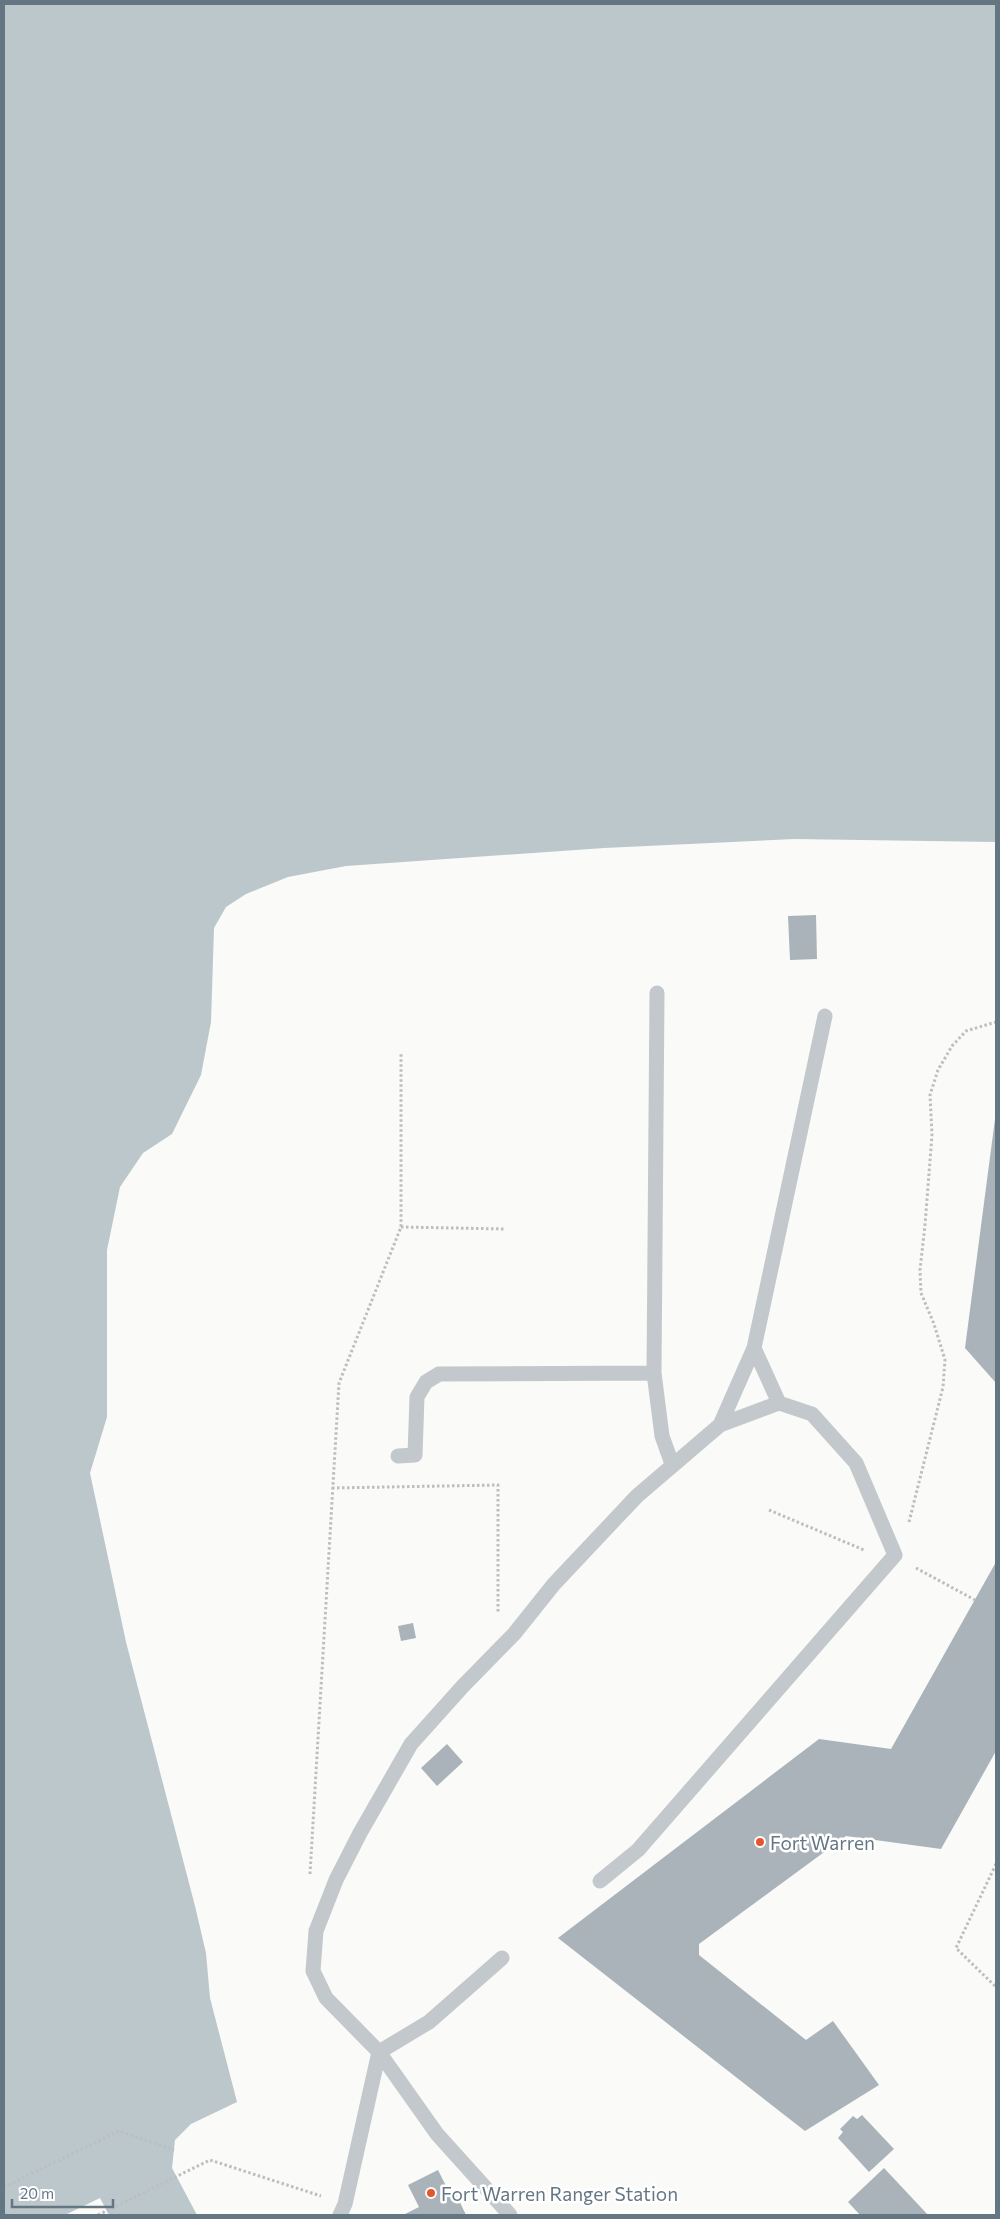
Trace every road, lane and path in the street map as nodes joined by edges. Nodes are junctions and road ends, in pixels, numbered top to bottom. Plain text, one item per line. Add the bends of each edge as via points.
1 (657, 993) dead end
2 (825, 1016) dead end
3 (996, 1022) edge
4 (401, 1052) dead end
5 (401, 1227) junction
6 (505, 1229) dead end
7 (754, 1348) junction
8 (654, 1373) junction
9 (778, 1402) junction
10 (720, 1424) junction
11 (398, 1456) dead end
12 (672, 1464) junction
13 (332, 1488) junction
14 (769, 1510) dead end
15 (895, 1555) junction
16 (924, 1572) dead end
17 (975, 1600) dead end
18 (498, 1650) junction
19 (996, 1864) edge
20 (310, 1876) dead end
21 (600, 1881) dead end
22 (502, 1958) dead end
23 (996, 1987) edge
24 (379, 2052) junction
25 (174, 2150) dead end
26 (4, 2187) edge
27 (342, 2210) edge
28 (98, 2215) edge
29 (510, 2215) edge

1 - 8 lane
2 - 7 lane
3 - 15 path via 966,1031 952,1046 938,1070 930,1095 932,1135 920,1270 921,1292 945,1360 943,1387 913,1512
4 - 5 path
5 - 6 path
5 - 13 path via 339,1383
7 - 9 lane
7 - 10 lane
8 - 11 lane via 439,1374 426,1382 417,1397 415,1455
8 - 12 lane via 662,1436
9 - 10 lane
9 - 15 lane via 812,1414 856,1463
10 - 12 lane
12 - 18 lane via 630,1502
13 - 18 path via 498,1485
13 - 20 path
14 - 15 path via 864,1550
15 - 21 lane via 638,1850
16 - 17 path
18 - 24 lane via 411,1744 340,1872 316,1931 313,1971 326,1998
19 - 23 path via 956,1948
22 - 24 lane via 429,2022
24 - 27 lane
24 - 29 lane via 437,2134
25 - 26 path via 119,2131
27 - 28 path via 210,2160

